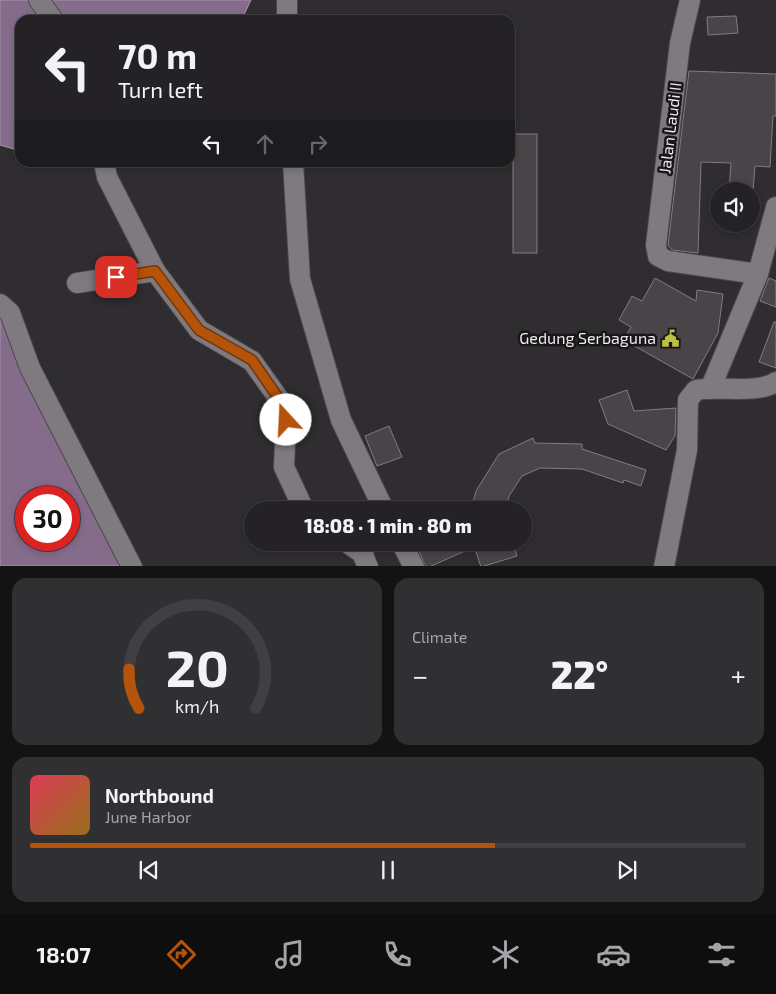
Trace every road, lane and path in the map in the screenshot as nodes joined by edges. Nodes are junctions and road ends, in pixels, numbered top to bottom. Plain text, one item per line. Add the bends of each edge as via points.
1 (39, 0) edge
2 (287, 0) edge
3 (690, 0) edge
4 (50, 15) edge
5 (288, 15) edge
6 (105, 167) edge
7 (293, 167) edge
8 (776, 207) edge
9 (155, 271) junction
10 (758, 274) junction
11 (77, 283) dead end
12 (0, 304) edge
13 (776, 382) edge
14 (711, 387) junction
15 (300, 501) edge
16 (380, 501) edge
17 (405, 551) edge
18 (132, 566) edge
19 (414, 566) edge
20 (664, 566) edge

1 - 4 street
2 - 5 street
3 - 10 street, Jalan Laudi II via 680,43 656,244 658,256 668,261
6 - 9 street via 107,177
7 - 16 street via 300,279 341,420
8 - 10 street
9 - 11 street
9 - 15 street via 199,330 252,360 284,406 284,467
10 - 14 street
12 - 18 street via 10,313 30,368
13 - 14 street via 767,388
14 - 20 street via 696,390 688,400 687,450
17 - 19 street

